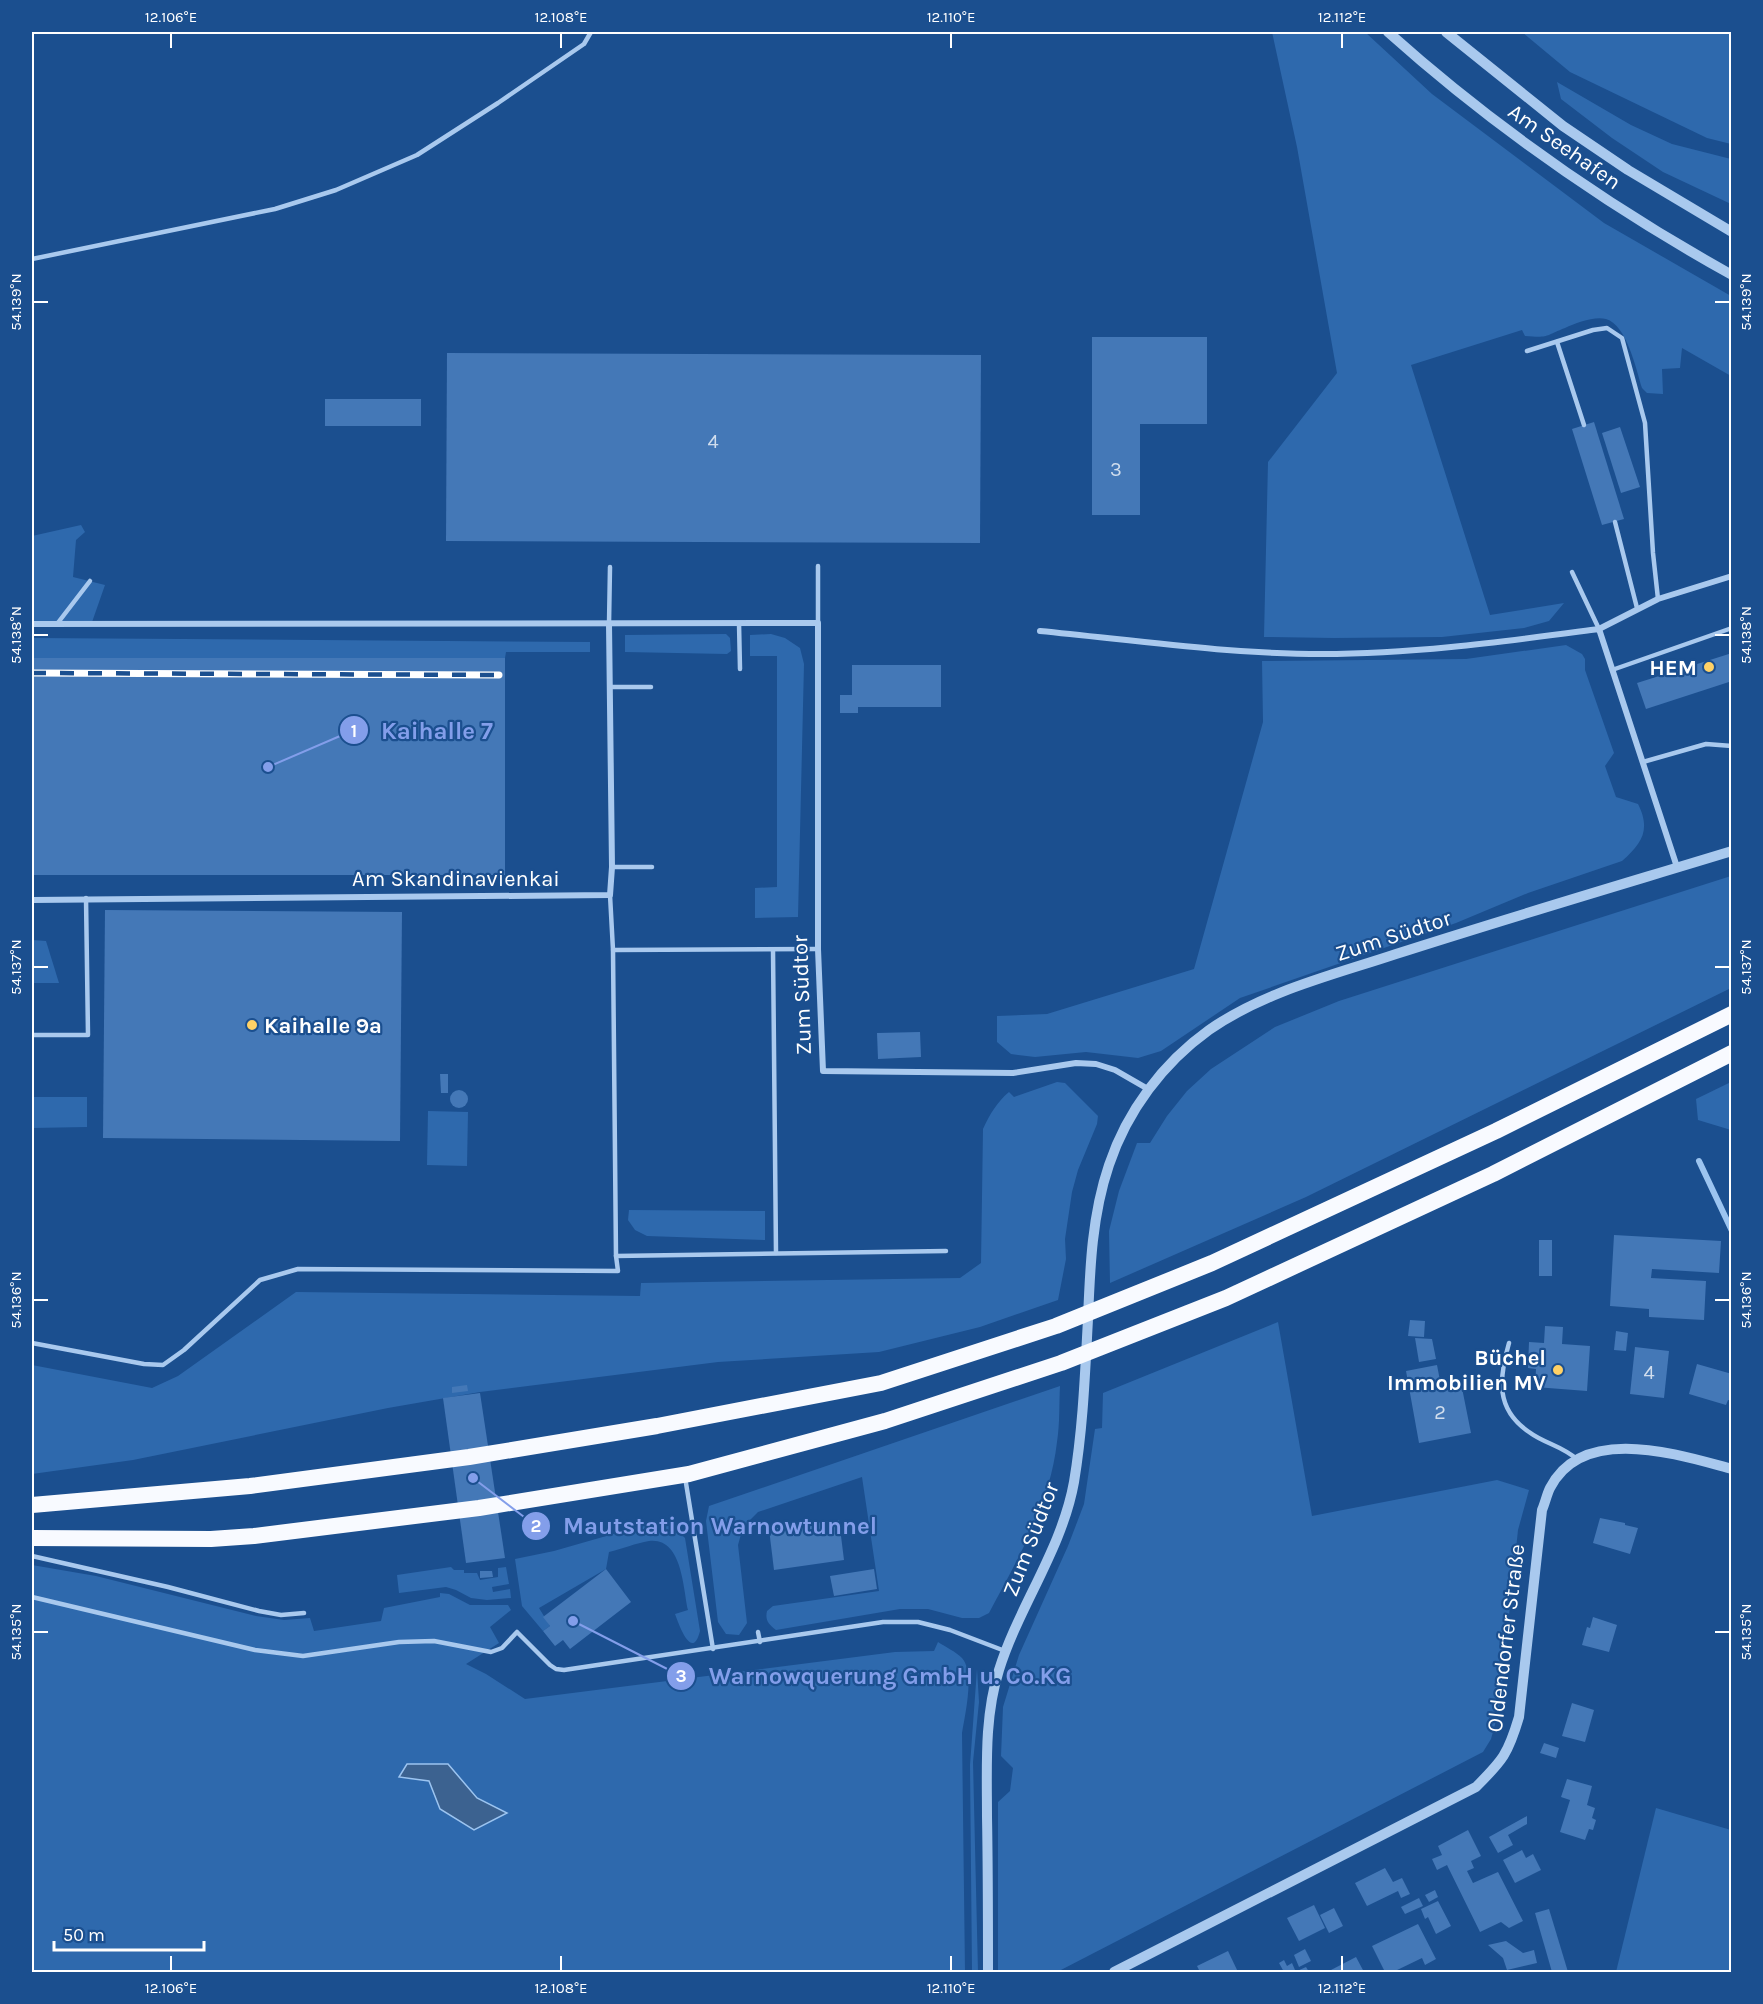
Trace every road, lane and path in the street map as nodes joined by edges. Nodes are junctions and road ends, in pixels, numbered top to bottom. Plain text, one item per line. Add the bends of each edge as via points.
1 (597, 32) edge
2 (1388, 32) edge
3 (1446, 32) edge
4 (591, 34) edge
5 (1731, 232) edge
6 (32, 259) edge
7 (1731, 275) edge
8 (1557, 342) junction
9 (1527, 351) dead end
10 (1584, 425) dead end
11 (1615, 522) dead end
12 (818, 566) dead end
13 (610, 567) dead end
14 (1572, 572) dead end
15 (1731, 576) edge
16 (90, 581) dead end
17 (1658, 599) junction
18 (1637, 608) junction
19 (740, 623) junction
20 (818, 623) junction
21 (32, 624) edge
22 (609, 624) junction
23 (56, 625) junction
24 (1599, 628) junction
25 (1731, 628) edge
26 (1040, 630) dead end
27 (740, 669) dead end
28 (1612, 670) junction
29 (610, 687) junction
30 (651, 687) dead end
31 (1731, 746) edge
32 (1643, 762) junction
33 (1731, 851) edge
34 (612, 867) junction
35 (652, 867) dead end
36 (1677, 867) junction
37 (609, 895) junction
38 (86, 898) junction
39 (32, 900) edge
40 (818, 949) junction
41 (613, 950) junction
42 (773, 950) junction
43 (1731, 1014) edge
44 (32, 1035) edge
45 (1731, 1053) edge
46 (1148, 1089) junction
47 (946, 1251) dead end
48 (776, 1253) junction
49 (616, 1256) junction
50 (32, 1343) edge
51 (1509, 1343) dead end
52 (1578, 1460) junction
53 (1731, 1469) edge
54 (684, 1474) junction
55 (32, 1505) edge
56 (32, 1538) edge
57 (32, 1556) edge
58 (32, 1597) edge
59 (304, 1613) dead end
60 (758, 1632) dead end
61 (760, 1642) junction
62 (713, 1649) junction
63 (1006, 1651) junction
64 (988, 1972) edge
65 (1114, 1972) edge

1 - 4 lane
2 - 7 street, Am Seehafen via 1520,141 1597,195
3 - 5 street, Am Seehafen via 1563,126
4 - 6 lane via 584,44 417,155 336,190 275,209
8 - 9 lane
8 - 10 lane
8 - 17 lane via 1607,328 1622,338 1645,423
11 - 18 lane
12 - 20 lane
13 - 22 lane
14 - 24 lane
15 - 17 street
16 - 23 lane
17 - 18 street
18 - 24 street
19 - 20 street
19 - 22 street
19 - 27 lane
20 - 40 street, Zum Südtor
21 - 23 street
22 - 23 street
22 - 29 street
24 - 26 street via 1426,650 1323,654 1259,652
24 - 28 street
25 - 28 lane
28 - 32 street
29 - 30 lane
29 - 34 street
31 - 32 lane via 1706,744
32 - 36 street
33 - 36 street, Zum Südtor
34 - 35 lane
34 - 37 street
36 - 46 street, Zum Südtor via 1283,992 1210,1030
37 - 38 street, Am Skandinavienkai
37 - 41 lane
38 - 39 street, Am Skandinavienkai
38 - 44 lane via 88,1035
40 - 42 lane
40 - 46 street, Zum Südtor via 823,1071 1013,1073 1076,1063 1096,1064
41 - 42 lane
41 - 49 lane
42 - 48 lane
43 - 55 highway via 1496,1131 1212,1263 1056,1326 881,1383 469,1457 250,1486
45 - 54 highway via 1493,1174 1226,1298 1123,1340 885,1421
46 - 63 street, Zum Südtor via 1131,1115 1108,1168 1098,1207 1091,1256 1080,1445 1070,1498
47 - 48 lane
48 - 49 lane
49 - 50 lane via 618,1271 298,1269 260,1280 163,1365
51 - 52 lane via 1501,1395 1512,1416 1529,1432 1567,1450
52 - 53 street, Oldendorfer Straße via 1619,1448 1647,1449
52 - 65 street, Oldendorfer Straße via 1550,1487 1542,1510 1519,1717 1501,1763 1476,1787
54 - 56 highway via 478,1508 254,1536
54 - 62 lane
57 - 59 lane via 259,1611 281,1615
58 - 62 lane via 255,1650 303,1656 434,1641 491,1653 502,1648 517,1632 550,1665 564,1670
60 - 61 lane
61 - 62 lane
61 - 63 lane via 883,1622 918,1622
63 - 64 street, Zum Südtor via 993,1695 987,1752

